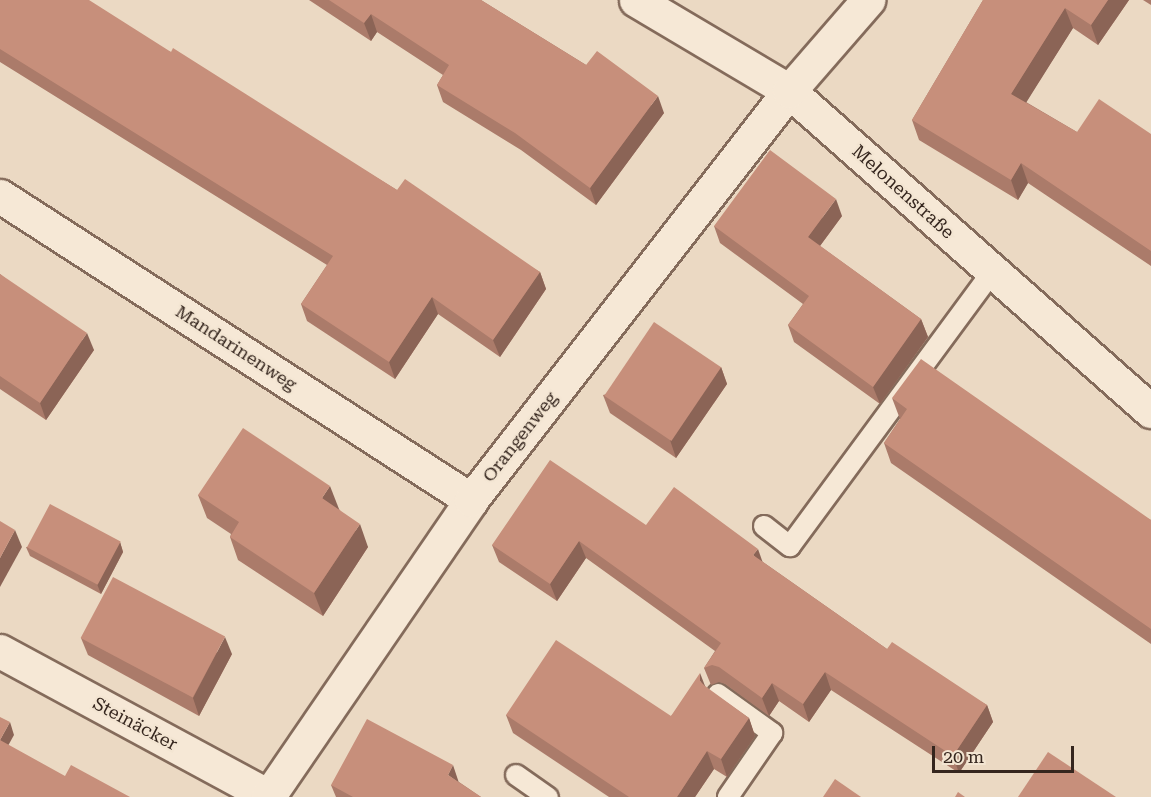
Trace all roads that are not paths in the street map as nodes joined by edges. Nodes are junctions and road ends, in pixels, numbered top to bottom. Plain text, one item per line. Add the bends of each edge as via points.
1 (636, 0) edge
2 (868, 0) edge
3 (789, 91) junction
4 (0, 196) edge
5 (993, 272) junction
6 (1151, 411) edge
7 (471, 500) junction
8 (764, 526) dead end
9 (0, 651) edge
10 (718, 694) edge
11 (516, 775) dead end
12 (269, 797) edge
13 (548, 797) edge
14 (728, 797) edge

1 - 3 street, Melonenstraße
2 - 3 street, Orangenweg
3 - 5 street, Melonenstraße
3 - 7 street, Orangenweg
4 - 7 street, Mandarinenweg
5 - 6 street, Melonenstraße
5 - 8 lane via 790,546
7 - 12 street, Orangenweg
9 - 12 street, Steinäcker
10 - 14 lane via 772,733
11 - 13 lane

